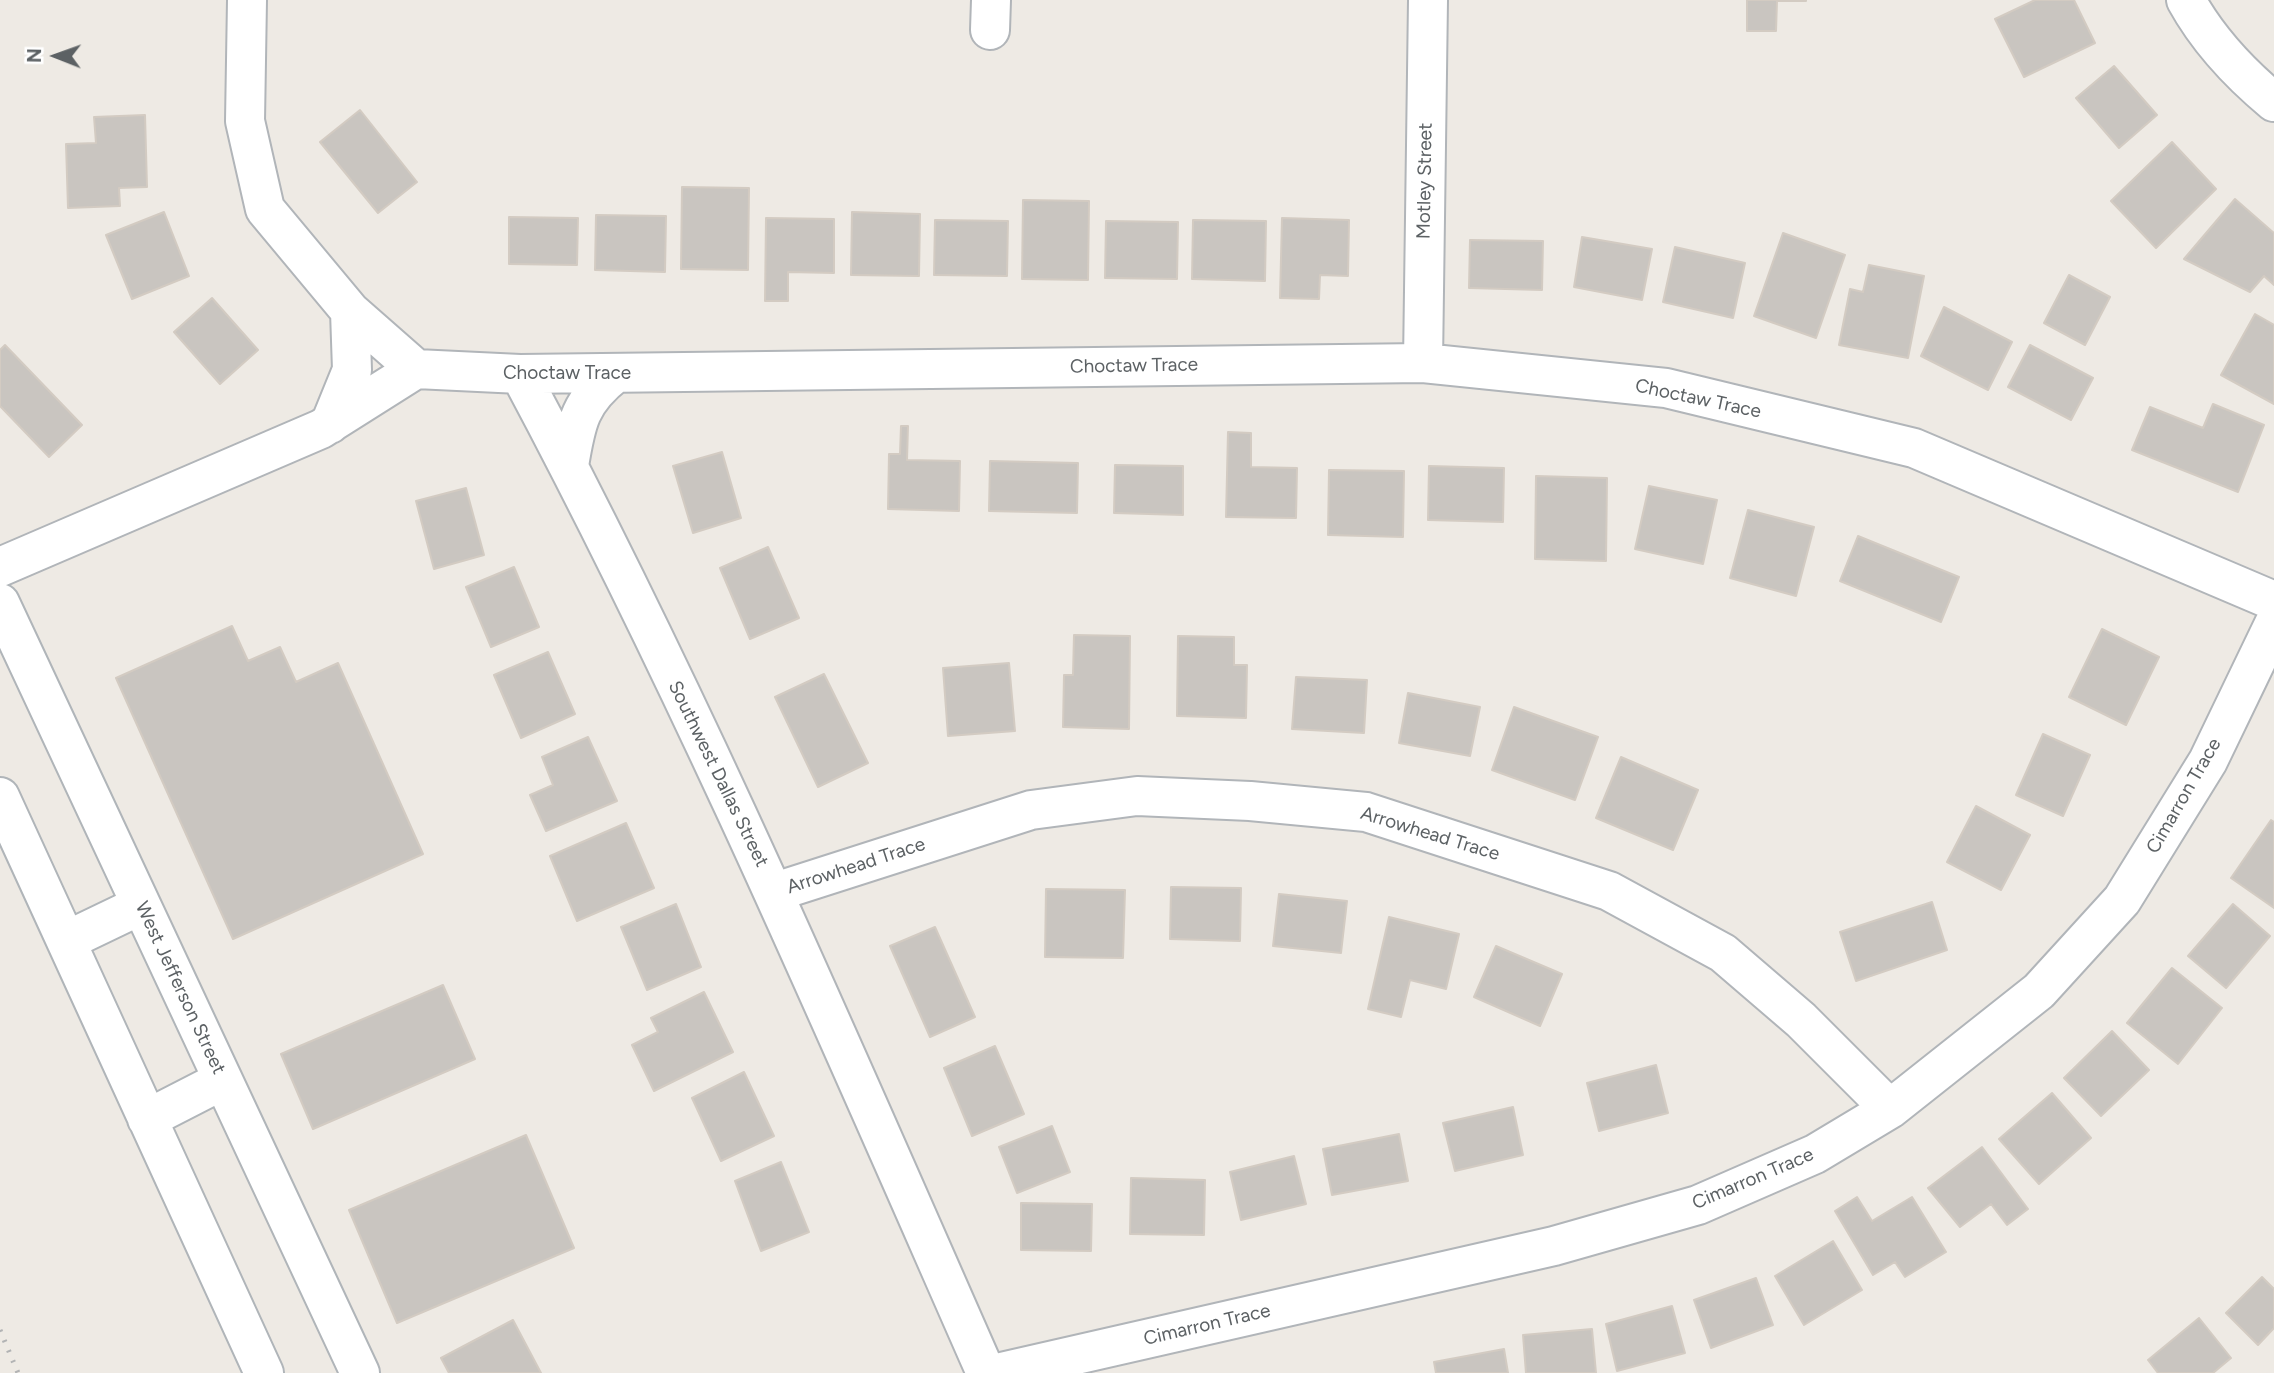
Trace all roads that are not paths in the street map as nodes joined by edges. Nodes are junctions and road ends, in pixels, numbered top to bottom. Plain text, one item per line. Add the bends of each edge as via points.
1 (247, 0) edge
2 (1428, 0) edge
3 (2186, 0) edge
4 (2274, 102) edge
5 (349, 311) junction
6 (1423, 363) junction
7 (416, 369) junction
8 (616, 373) junction
9 (520, 374) junction
10 (330, 424) junction
11 (569, 466) junction
12 (0, 567) edge
13 (2274, 601) edge
14 (0, 603) edge
15 (2274, 624) edge
16 (0, 797) edge
17 (775, 892) junction
18 (141, 905) junction
19 (66, 941) junction
20 (223, 1080) junction
21 (1889, 1109) junction
22 (147, 1119) junction
23 (264, 1373) edge
24 (360, 1373) edge
25 (986, 1373) edge
26 (997, 1373) edge

1 - 5 street via 245,121 265,209
2 - 6 street, Motley Street
3 - 4 street via 2203,30
5 - 7 street
5 - 10 street via 352,370
6 - 8 street, Choctaw Trace
6 - 13 street, Choctaw Trace via 1666,388 1914,448
7 - 9 street, Choctaw Trace
7 - 10 street
8 - 9 street, Choctaw Trace
8 - 11 street via 591,393 574,434
9 - 11 street, Southwest Dallas Street
10 - 12 street
11 - 17 street, Southwest Dallas Street
14 - 18 street, West Jefferson Street
15 - 21 street, Cimarron Trace via 2208,761 2122,900 2039,991
16 - 19 street
17 - 21 street, Arrowhead Trace via 1031,810 1137,796 1366,812 1609,891 1723,953 1801,1020
17 - 25 street, Southwest Dallas Street
18 - 19 street
18 - 20 street, West Jefferson Street
19 - 22 street
20 - 22 street
20 - 24 street, West Jefferson Street
21 - 26 street, Cimarron Trace via 1815,1154 1698,1205 1554,1246
22 - 23 street

